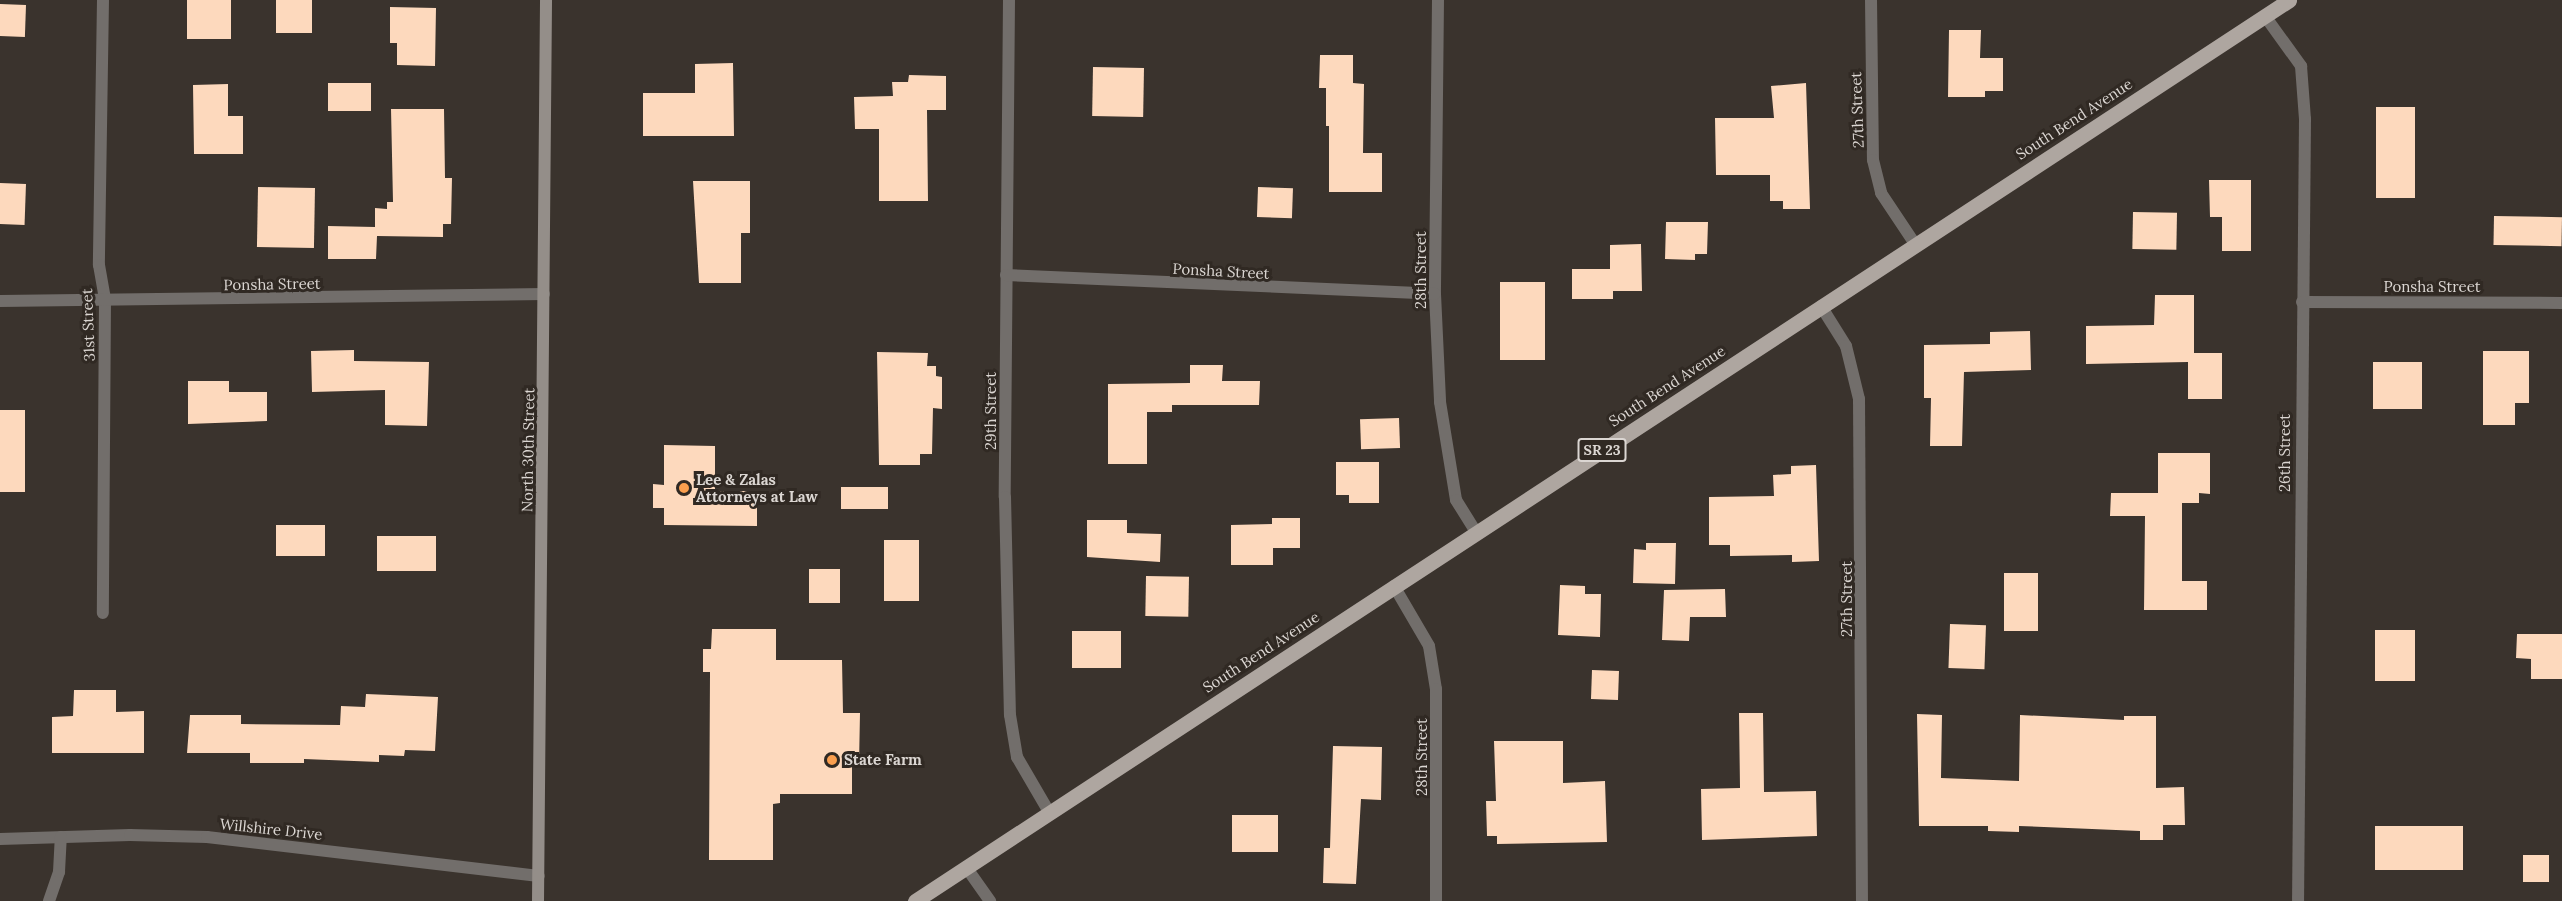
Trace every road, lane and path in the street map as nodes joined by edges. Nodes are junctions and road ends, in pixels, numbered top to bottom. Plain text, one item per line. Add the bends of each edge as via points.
1 (103, 0) edge
2 (546, 0) edge
3 (1009, 0) edge
4 (1438, 0) edge
5 (1871, 0) edge
6 (2289, 0) edge
7 (2265, 16) junction
8 (1915, 244) junction
9 (1006, 275) junction
10 (544, 294) junction
11 (1435, 294) junction
12 (105, 300) junction
13 (0, 301) edge
14 (2302, 302) junction
15 (2562, 303) edge
16 (1821, 306) junction
17 (1477, 533) junction
18 (1394, 586) junction
19 (103, 613) dead end
20 (1049, 812) junction
21 (61, 837) junction
22 (0, 839) edge
23 (966, 867) junction
24 (538, 876) junction
25 (50, 901) edge
26 (538, 901) edge
27 (915, 901) edge
28 (990, 901) edge
29 (1436, 901) edge
30 (1862, 901) edge
31 (2298, 901) edge

1 - 12 street, 31st Street via 99,265
2 - 10 street, North 30th Street
3 - 9 street, 29th Street
4 - 11 street, 28th Street
5 - 8 street, 27th Street via 1873,160 1881,193
6 - 7 main road, South Bend Avenue / SR 23
7 - 8 main road, South Bend Avenue / SR 23
7 - 14 street, 26th Street via 2301,66 2305,119
8 - 16 main road, South Bend Avenue / SR 23
9 - 11 street, Ponsha Street
9 - 20 street, 29th Street via 1010,715 1017,757
10 - 12 street, Ponsha Street
10 - 24 street, North 30th Street
11 - 17 street, 28th Street via 1447,459 1456,500
12 - 13 street, Ponsha Street
12 - 19 street, 31st Street
14 - 15 street, Ponsha Street
14 - 31 street, 26th Street
16 - 17 main road, South Bend Avenue / SR 23
16 - 30 street, 27th Street via 1846,346 1859,399
17 - 18 main road, South Bend Avenue / SR 23
18 - 20 main road, South Bend Avenue / SR 23
18 - 29 street, 28th Street via 1429,646 1437,689
20 - 23 main road, South Bend Avenue / SR 23
21 - 22 street, Willshire Drive
21 - 24 street, Willshire Drive via 207,837
21 - 25 street via 59,872
23 - 27 main road, South Bend Avenue / SR 23
23 - 28 street
24 - 26 street, North 30th Street

